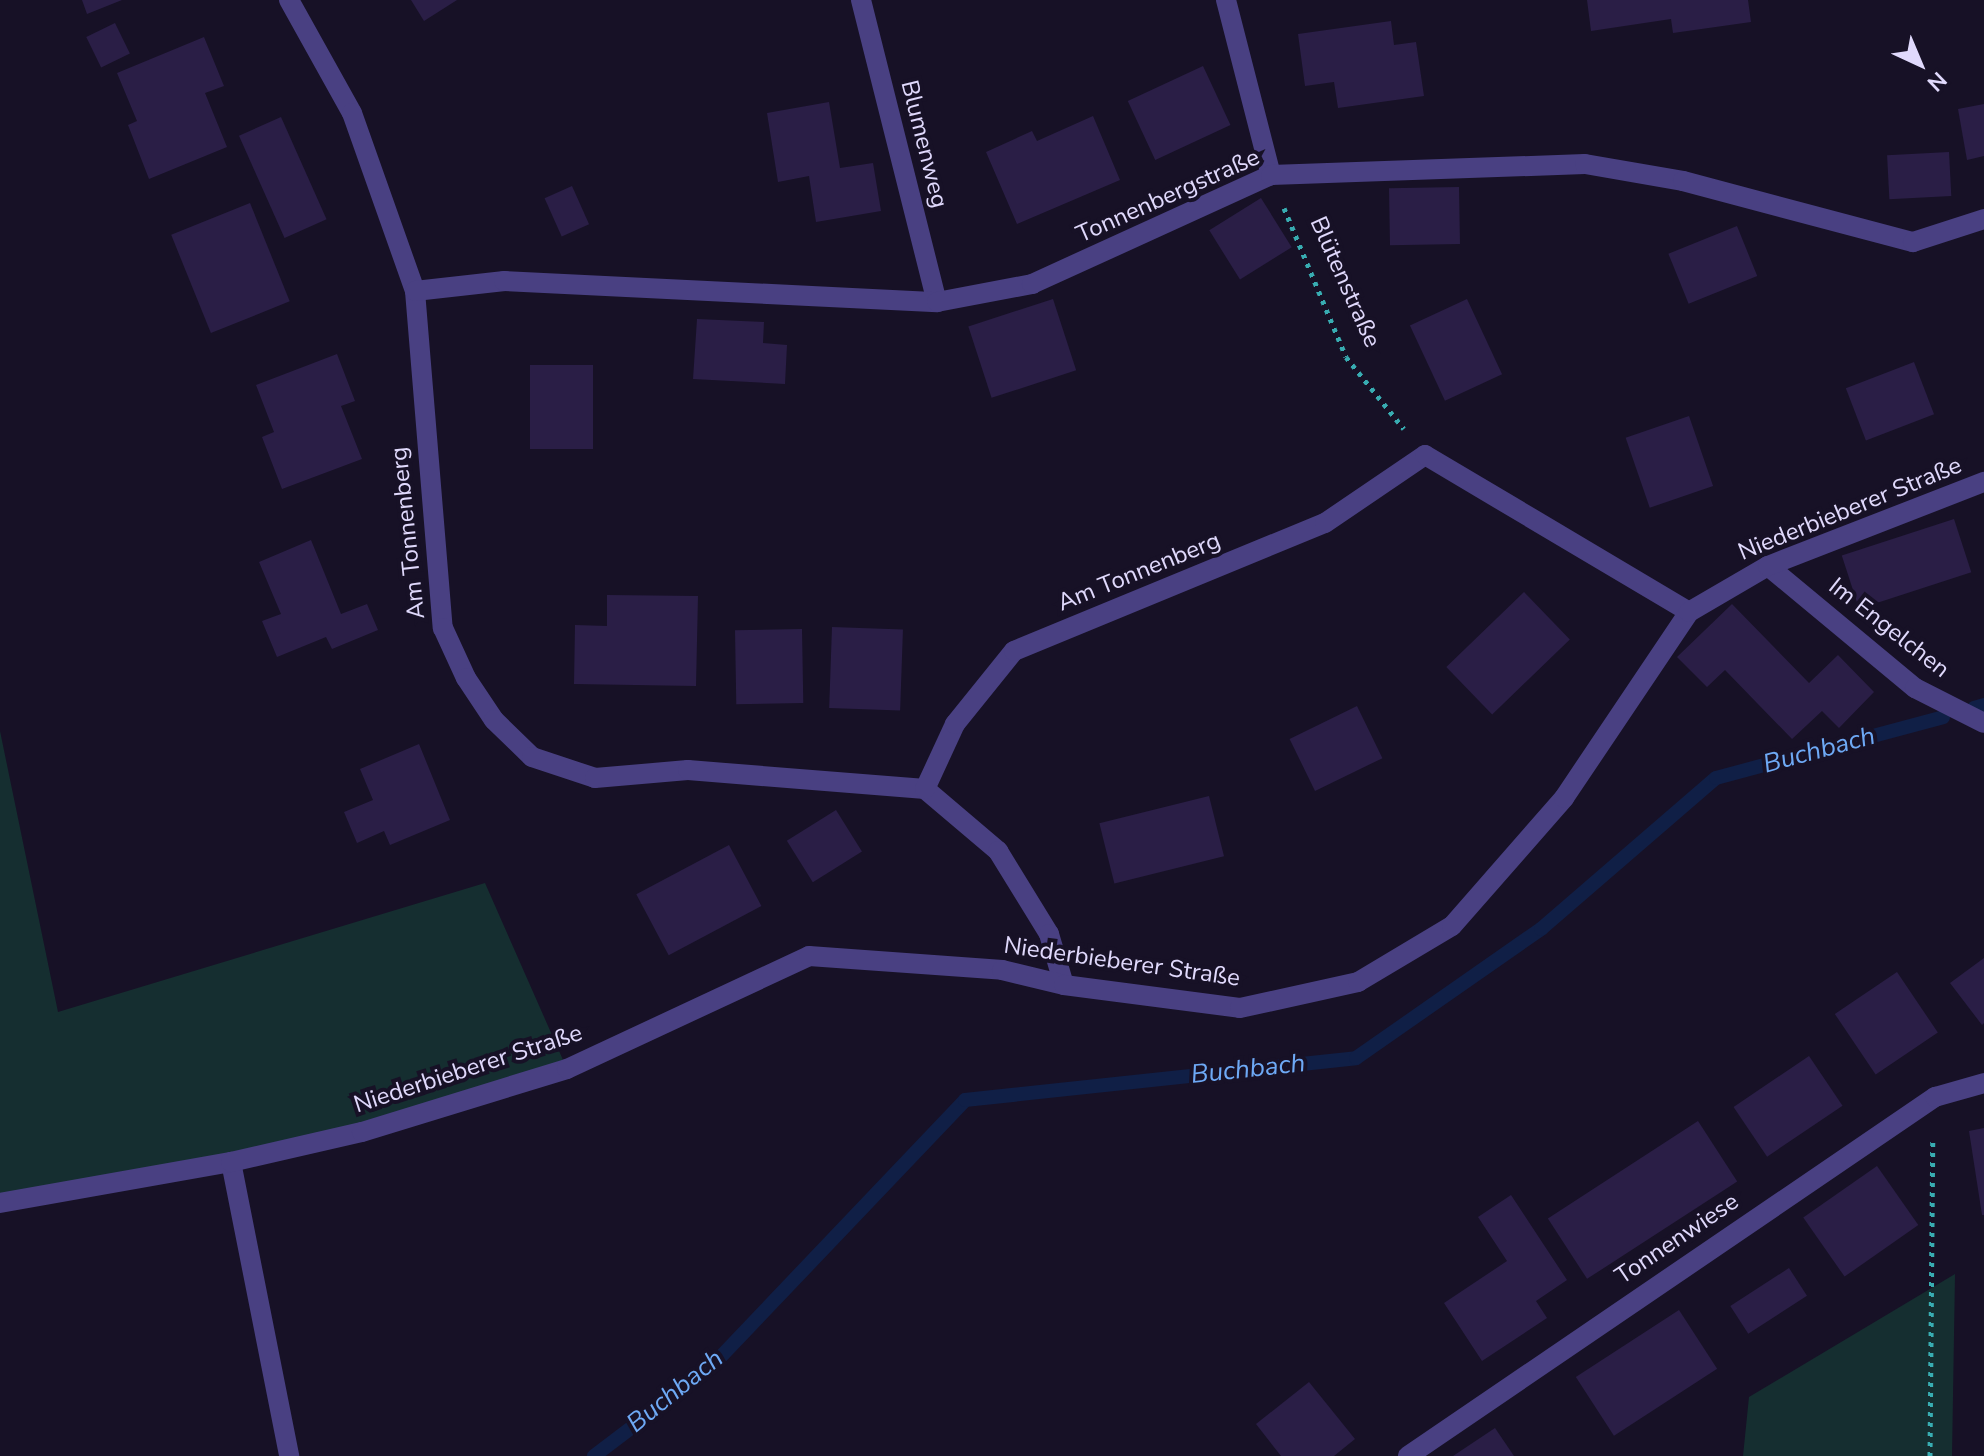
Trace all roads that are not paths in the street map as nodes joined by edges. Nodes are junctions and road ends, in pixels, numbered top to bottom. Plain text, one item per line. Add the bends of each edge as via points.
1 (289, 0) edge
2 (861, 0) edge
3 (1226, 0) edge
4 (1271, 175) junction
5 (1984, 219) edge
6 (415, 291) junction
7 (937, 302) junction
8 (1984, 482) edge
9 (1768, 566) junction
10 (1689, 612) junction
11 (1984, 723) edge
12 (925, 789) junction
13 (1064, 985) junction
14 (1984, 1083) edge
15 (231, 1162) junction
16 (0, 1203) edge
17 (289, 1456) edge
18 (1408, 1456) edge

1 - 6 street, Am Tonnenberg via 352,113
2 - 7 street, Blumenweg
3 - 4 street
4 - 5 street, Tonnenbergstraße via 1585,164 1683,181 1913,242
4 - 7 street, Tonnenbergstraße via 1032,284
6 - 7 street, Tonnenbergstraße via 504,281
6 - 12 street, Am Tonnenberg via 443,628 466,678 494,720 532,757 595,778 688,770
8 - 9 street, Niederbieberer Straße
9 - 10 street, Niederbieberer Straße
9 - 11 street, Im Engelchen via 1915,688
10 - 12 street, Am Tonnenberg via 1425,455 1325,523 1014,651 955,724
10 - 13 street, Niederbieberer Straße via 1564,798 1452,926 1358,982 1240,1008
12 - 13 street via 998,851 1049,934
13 - 15 street, Niederbieberer Straße via 1002,970 809,956 567,1069 362,1132
14 - 18 street, Tonnenwiese via 1935,1097
15 - 16 street, Niederbieberer Straße
15 - 17 street

